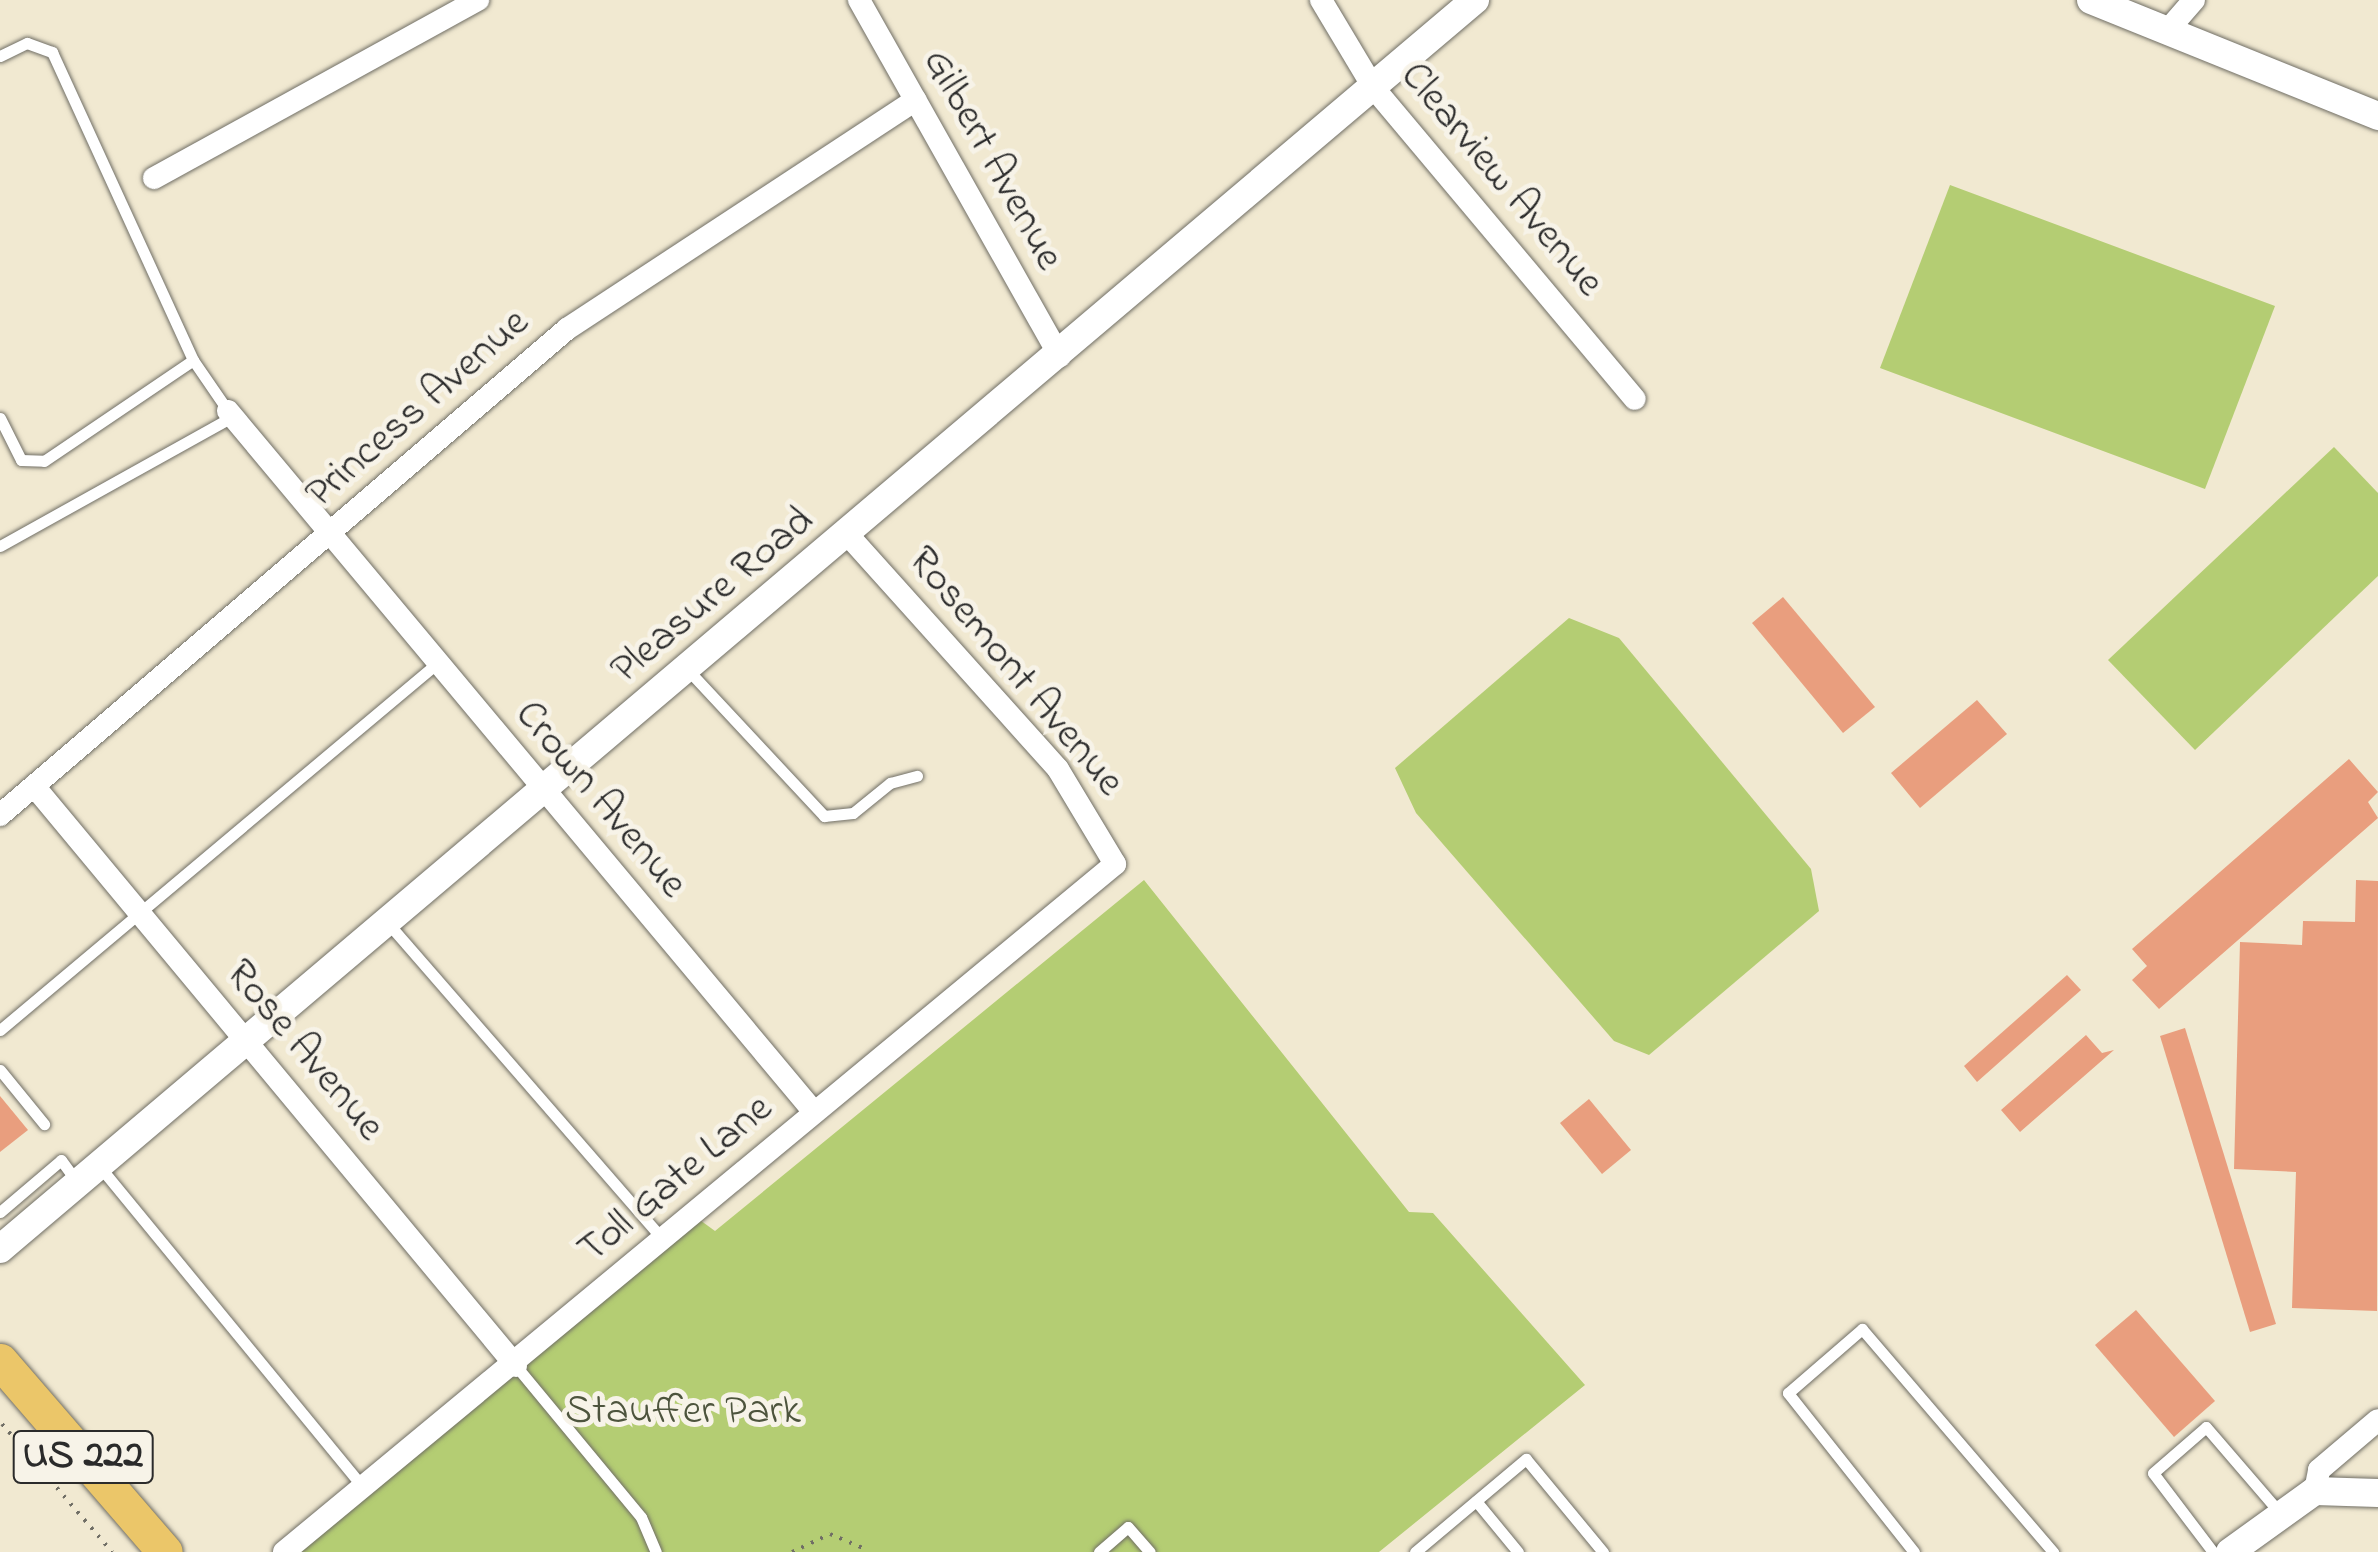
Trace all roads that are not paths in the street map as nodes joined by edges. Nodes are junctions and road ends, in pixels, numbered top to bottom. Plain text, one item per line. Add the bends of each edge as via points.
1 (478, 0) edge
2 (859, 0) edge
3 (1321, 0) edge
4 (1475, 0) edge
5 (2091, 0) edge
6 (2194, 0) edge
7 (2167, 32) junction
8 (0, 56) edge
9 (1373, 87) junction
10 (915, 100) junction
11 (2378, 116) edge
12 (154, 178) dead end
13 (1060, 356) junction
14 (193, 360) junction
15 (1634, 399) dead end
16 (230, 414) junction
17 (0, 418) edge
18 (848, 535) junction
19 (329, 536) junction
20 (0, 546) edge
21 (436, 664) junction
22 (688, 670) junction
23 (917, 776) dead end
24 (34, 786) junction
25 (543, 791) junction
26 (0, 816) edge
27 (1115, 864) joint
28 (140, 912) junction
29 (387, 922) junction
30 (0, 1030) edge
31 (247, 1041) junction
32 (2, 1076) edge
33 (814, 1112) junction
34 (44, 1124) dead end
35 (88, 1175) junction
36 (0, 1212) edge
37 (664, 1240) junction
38 (0, 1249) edge
39 (0, 1361) edge
40 (516, 1366) junction
41 (2378, 1420) edge
42 (364, 1488) junction
43 (2316, 1491) junction
44 (2378, 1493) edge
45 (1476, 1501) junction
46 (2279, 1512) junction
47 (165, 1552) edge
48 (284, 1552) edge
49 (656, 1552) edge
50 (1099, 1552) edge
51 (1150, 1552) edge
52 (1415, 1552) edge
53 (1518, 1552) edge
54 (1603, 1552) edge
55 (1914, 1552) edge
56 (2053, 1552) edge
57 (2214, 1552) edge
58 (2230, 1552) edge

1 - 12 street
2 - 10 street, Gilbert Avenue
3 - 9 street, Clearview Avenue
4 - 9 street, Pleasure Road
5 - 7 street
6 - 7 street
7 - 11 street
8 - 14 lane via 27,43 52,52
9 - 13 street, Pleasure Road
9 - 15 street, Clearview Avenue
10 - 13 street, Gilbert Avenue
10 - 19 street, Princess Avenue via 568,329
13 - 18 street, Pleasure Road
14 - 16 lane
14 - 17 lane via 44,461 22,460
16 - 19 street, Crown Avenue
16 - 20 lane
18 - 22 street, Pleasure Road
18 - 27 street, Rosemont Avenue via 1058,770
19 - 21 street, Crown Avenue
19 - 24 street, Princess Avenue
21 - 25 street, Crown Avenue
21 - 28 lane
22 - 23 lane via 824,816 853,813
22 - 25 street, Pleasure Road
24 - 26 street, Princess Avenue
24 - 28 street, Rose Avenue
25 - 29 street, Pleasure Road
25 - 33 street, Crown Avenue
27 - 33 street, Toll Gate Lane
28 - 30 lane
28 - 31 street, Rose Avenue
29 - 31 street, Pleasure Road
29 - 37 lane
31 - 35 street, Pleasure Road
31 - 40 street, Rose Avenue
32 - 34 lane
33 - 37 street, Toll Gate Lane
35 - 36 lane via 61,1160
35 - 38 street, Pleasure Road
35 - 42 lane
37 - 40 street, Toll Gate Lane
39 - 47 highway, US 222
40 - 42 street, Toll Gate Lane
40 - 49 lane via 641,1517
41 - 43 street via 2320,1470
42 - 48 street, Toll Gate Lane
43 - 44 street
43 - 46 street
45 - 52 lane
45 - 53 lane
45 - 54 lane via 1526,1459
46 - 57 lane via 2206,1427 2153,1472
46 - 58 street
50 - 51 lane via 1128,1527
55 - 56 lane via 1788,1393 1862,1329

